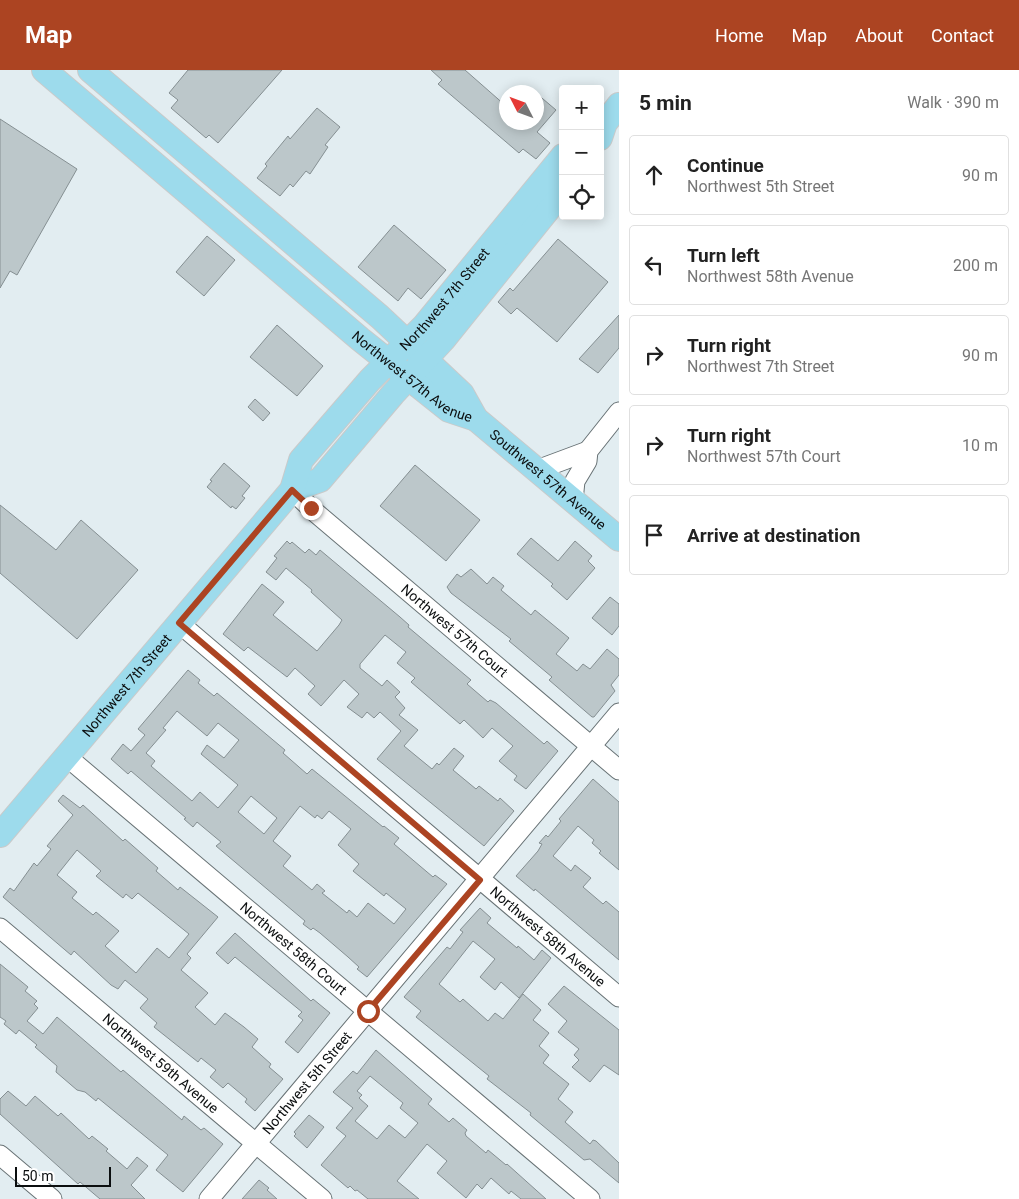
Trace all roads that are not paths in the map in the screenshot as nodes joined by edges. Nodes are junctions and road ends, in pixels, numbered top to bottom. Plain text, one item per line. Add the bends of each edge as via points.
1 (44, 70) edge
2 (90, 70) edge
3 (70, 92) junction
4 (136, 110) junction
5 (122, 136) junction
6 (184, 151) junction
7 (559, 161) edge
8 (559, 196) edge
9 (407, 343) junction
10 (424, 360) junction
11 (388, 362) junction
12 (408, 378) junction
13 (619, 412) edge
14 (476, 419) junction
15 (588, 451) junction
16 (536, 470) junction
17 (292, 490) junction
18 (573, 501) junction
19 (619, 539) edge
20 (179, 623) junction
21 (619, 713) edge
22 (591, 746) junction
23 (66, 756) junction
24 (619, 770) edge
25 (0, 835) edge
26 (480, 880) junction
27 (0, 928) edge
28 (619, 997) edge
29 (368, 1011) junction
30 (256, 1144) junction
31 (0, 1155) edge
32 (52, 1199) edge
33 (209, 1199) edge
34 (322, 1199) edge
35 (590, 1199) edge

1 - 3 main road, Northwest 57th Avenue
2 - 4 main road, Northwest 57th Avenue
3 - 4 main road via 110,111 124,113
3 - 5 main road, Northwest 57th Avenue
4 - 6 main road, Northwest 57th Avenue
5 - 6 main road via 146,135
5 - 11 main road, Northwest 57th Avenue
6 - 9 main road, Northwest 57th Avenue
7 - 9 main road, Northwest 7th Street via 435,314
8 - 10 main road, Northwest 7th Street
9 - 10 main road, Northwest 57th Avenue
9 - 11 main road, Northwest 7th Street
10 - 12 main road, Northwest 7th Street
10 - 14 main road, Northwest 57th Avenue via 462,394
11 - 12 main road, Northwest 57th Avenue
11 - 17 main road, Northwest 7th Street via 301,460
12 - 14 main road, Northwest 57th Avenue via 449,410
12 - 17 main road, Northwest 7th Street via 320,480
13 - 15 street
14 - 16 main road, Southwest 57th Avenue
15 - 16 street
15 - 18 street via 587,461 575,480
16 - 18 main road, Southwest 57th Avenue
17 - 20 main road, Northwest 7th Street
17 - 22 street, Northwest 57th Court
18 - 19 main road, Southwest 57th Avenue
20 - 23 main road, Northwest 7th Street
20 - 26 street, Northwest 58th Avenue
21 - 22 street, Northwest 5th Street
22 - 24 street, Northwest 57th Court
22 - 26 street, Northwest 5th Street
23 - 25 main road, Northwest 7th Street
23 - 29 street, Northwest 58th Court
26 - 28 street, Northwest 58th Avenue
26 - 29 street, Northwest 5th Street
27 - 30 street, Northwest 59th Avenue
29 - 30 street, Northwest 5th Street
29 - 35 street, Northwest 58th Court
30 - 33 street, Northwest 5th Street
30 - 34 street, Northwest 59th Avenue
31 - 32 street

